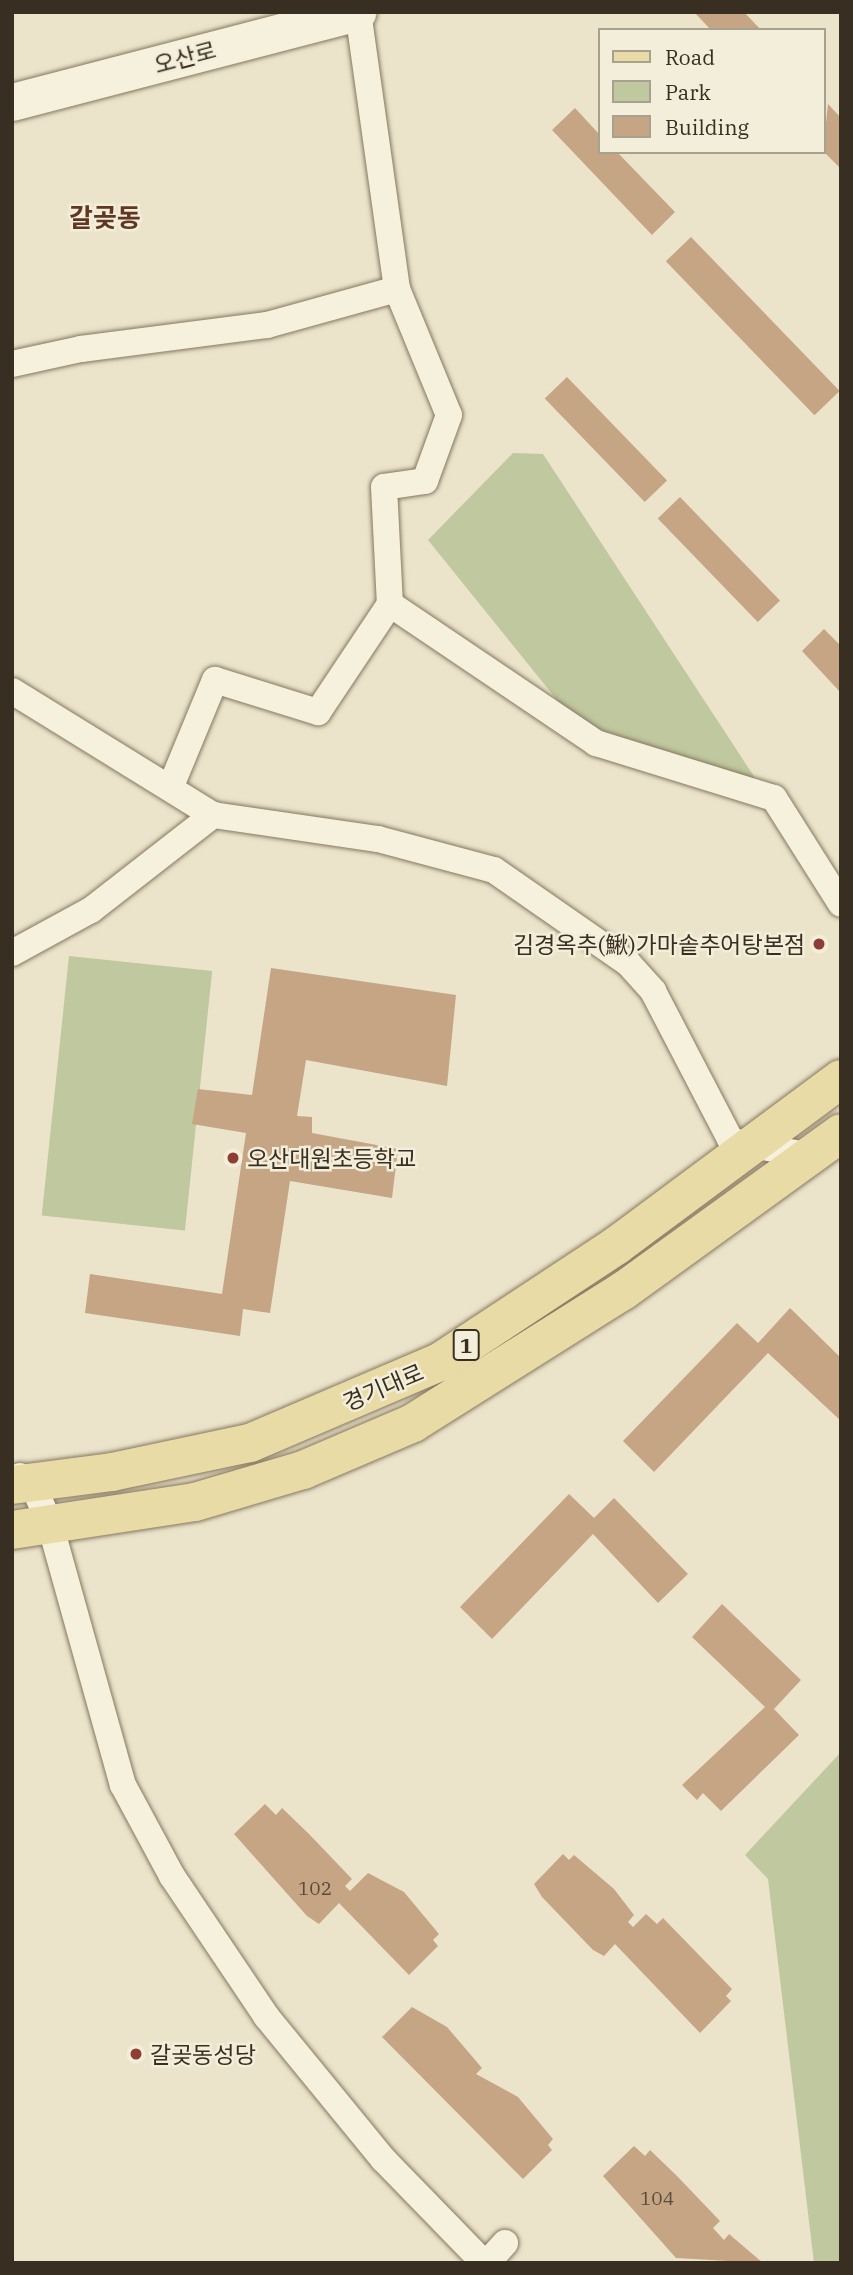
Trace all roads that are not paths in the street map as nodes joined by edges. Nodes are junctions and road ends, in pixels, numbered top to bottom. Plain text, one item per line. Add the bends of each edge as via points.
1 (358, 12) edge
2 (12, 102) edge
3 (397, 289) junction
4 (12, 364) edge
5 (390, 604) junction
6 (12, 691) edge
7 (171, 786) junction
8 (213, 815) junction
9 (841, 904) edge
10 (12, 953) edge
11 (841, 1079) edge
12 (826, 1145) edge
13 (750, 1148) junction
14 (19, 1480) edge
15 (50, 1524) junction
16 (12, 1530) edge
17 (506, 2243) dead end
18 (485, 2263) edge

1 - 2 street, 오산로
1 - 3 street
3 - 4 street via 267,325 81,349
3 - 5 street via 449,415 425,481 384,487
5 - 7 street via 318,712 215,680
5 - 9 street via 596,743 774,798
6 - 7 street
7 - 8 street
8 - 10 street via 91,910
8 - 13 street via 378,839 494,870 628,963 653,991 731,1141
11 - 13 main road, 경기대로 / 1
12 - 13 street
12 - 15 main road, 경기대로 / 1 via 623,1291 413,1423 303,1470 195,1502
13 - 14 main road, 경기대로 / 1 via 440,1362 250,1443
14 - 15 street
15 - 16 main road, 경기대로 / 1
15 - 18 street via 123,1784 172,1876 266,2016 383,2159
17 - 18 street

